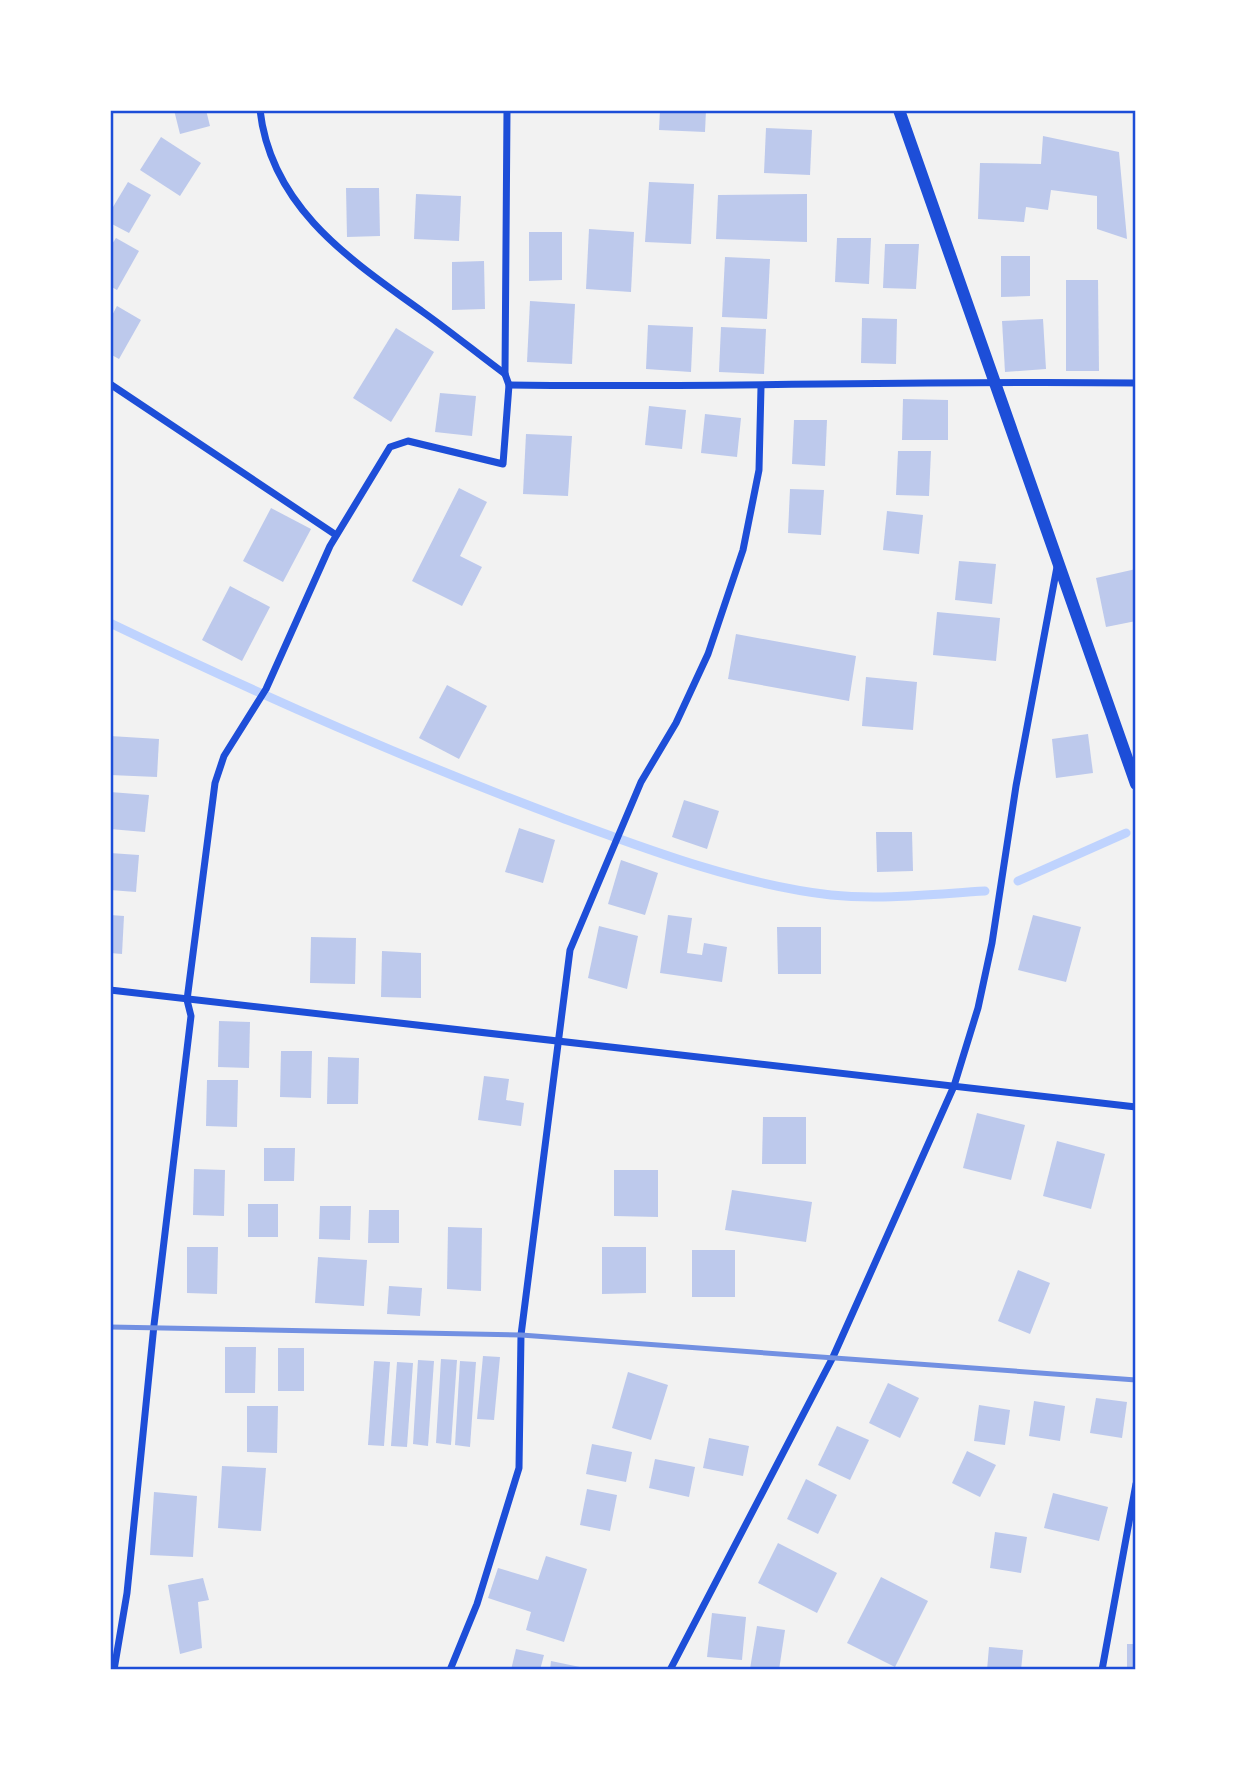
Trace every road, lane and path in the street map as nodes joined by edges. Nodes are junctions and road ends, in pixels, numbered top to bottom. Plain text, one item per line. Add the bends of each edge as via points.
1 (260, 110) edge
2 (507, 110) edge
3 (899, 110) edge
4 (505, 374) junction
5 (995, 381) junction
6 (1136, 383) edge
7 (110, 384) edge
8 (509, 385) junction
9 (761, 387) junction
10 (336, 535) junction
11 (1057, 563) junction
12 (1136, 784) edge
13 (110, 990) edge
14 (187, 1000) junction
15 (556, 1043) junction
16 (954, 1086) junction
17 (1136, 1107) edge
18 (1136, 1484) edge
19 (114, 1670) edge
20 (450, 1670) edge
21 (670, 1670) edge
22 (1102, 1670) edge

1 - 4 street via 275,166 311,224 374,279
2 - 4 street
3 - 5 street
4 - 8 street
5 - 6 street
5 - 9 street
5 - 11 street
7 - 10 street
8 - 9 street
8 - 10 street via 503,464 408,441 390,447
9 - 15 street via 759,470 743,550 708,654 676,723 640,782 570,950
10 - 14 street via 266,689 224,756 215,783
11 - 12 street
11 - 16 street via 992,943
13 - 14 street
14 - 15 street
14 - 19 street via 191,1016 127,1593
15 - 16 street
15 - 20 street via 521,1335 519,1468 477,1604
16 - 17 street
16 - 21 street via 833,1357
18 - 22 street

